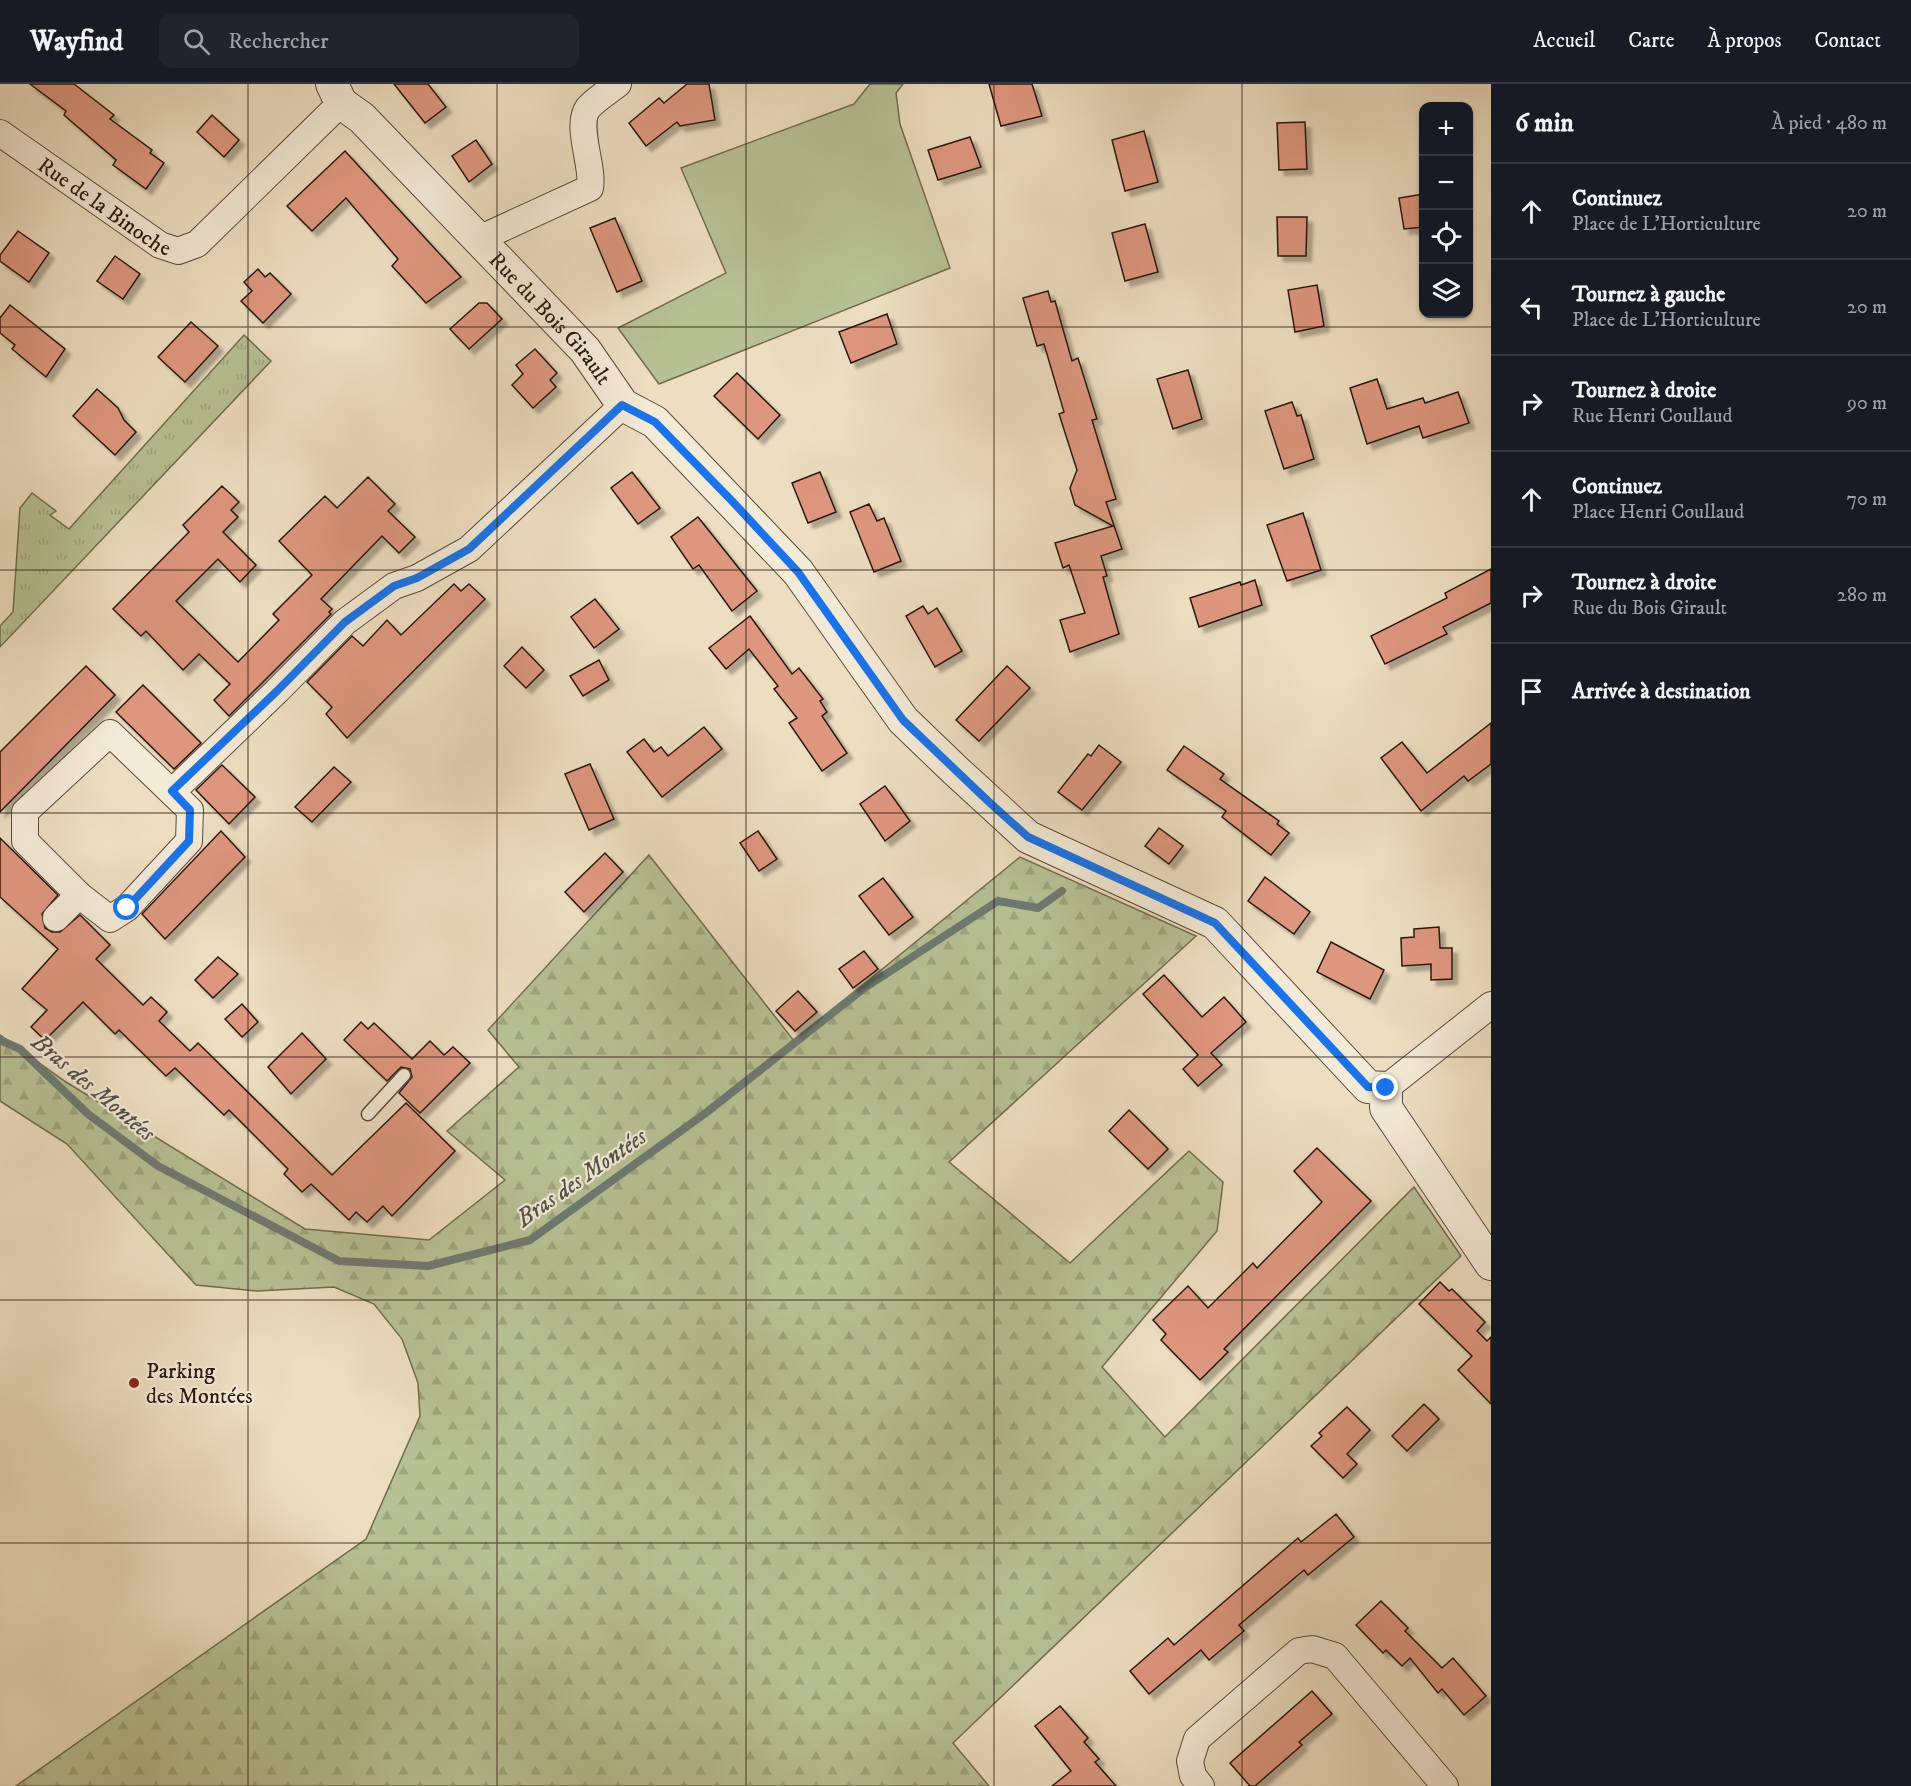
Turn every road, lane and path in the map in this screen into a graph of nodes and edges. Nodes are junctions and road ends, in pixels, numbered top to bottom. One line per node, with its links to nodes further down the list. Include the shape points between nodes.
1 (618, 84): 4 (street, via 587,109 583,128 592,176 590,188)
2 (336, 93): 3 (street, Rue de la Binoche, via 197,244 178,251 160,245); 4 (street, Rue du Bois Girault)
3 (0, 133)
4 (479, 239): 5 (street, Rue du Bois Girault, via 585,350)
5 (622, 405): 6 (street, via 469,549 417,578 394,586 345,622); 11 (street, Rue du Bois Girault, via 655,422 740,509 798,572 903,720 1028,837 1215,923 1368,1087)
6 (172, 791): 7 (street, via 190,810 189,841 127,908 110,919); 7 (street, via 110,734 25,812 25,842)
7 (79, 895): 8 (street)
8 (56, 918)
9 (1491, 1005): 11 (street)
10 (404, 1075): 12 (lane)
11 (1386, 1088): 13 (street, via 1386,1108)
12 (368, 1114)
13 (1491, 1264)
14 (1201, 1786): 15 (street, via 1192,1776 1190,1761 1197,1739 1299,1651 1312,1648 1335,1656)
15 (1445, 1786)

